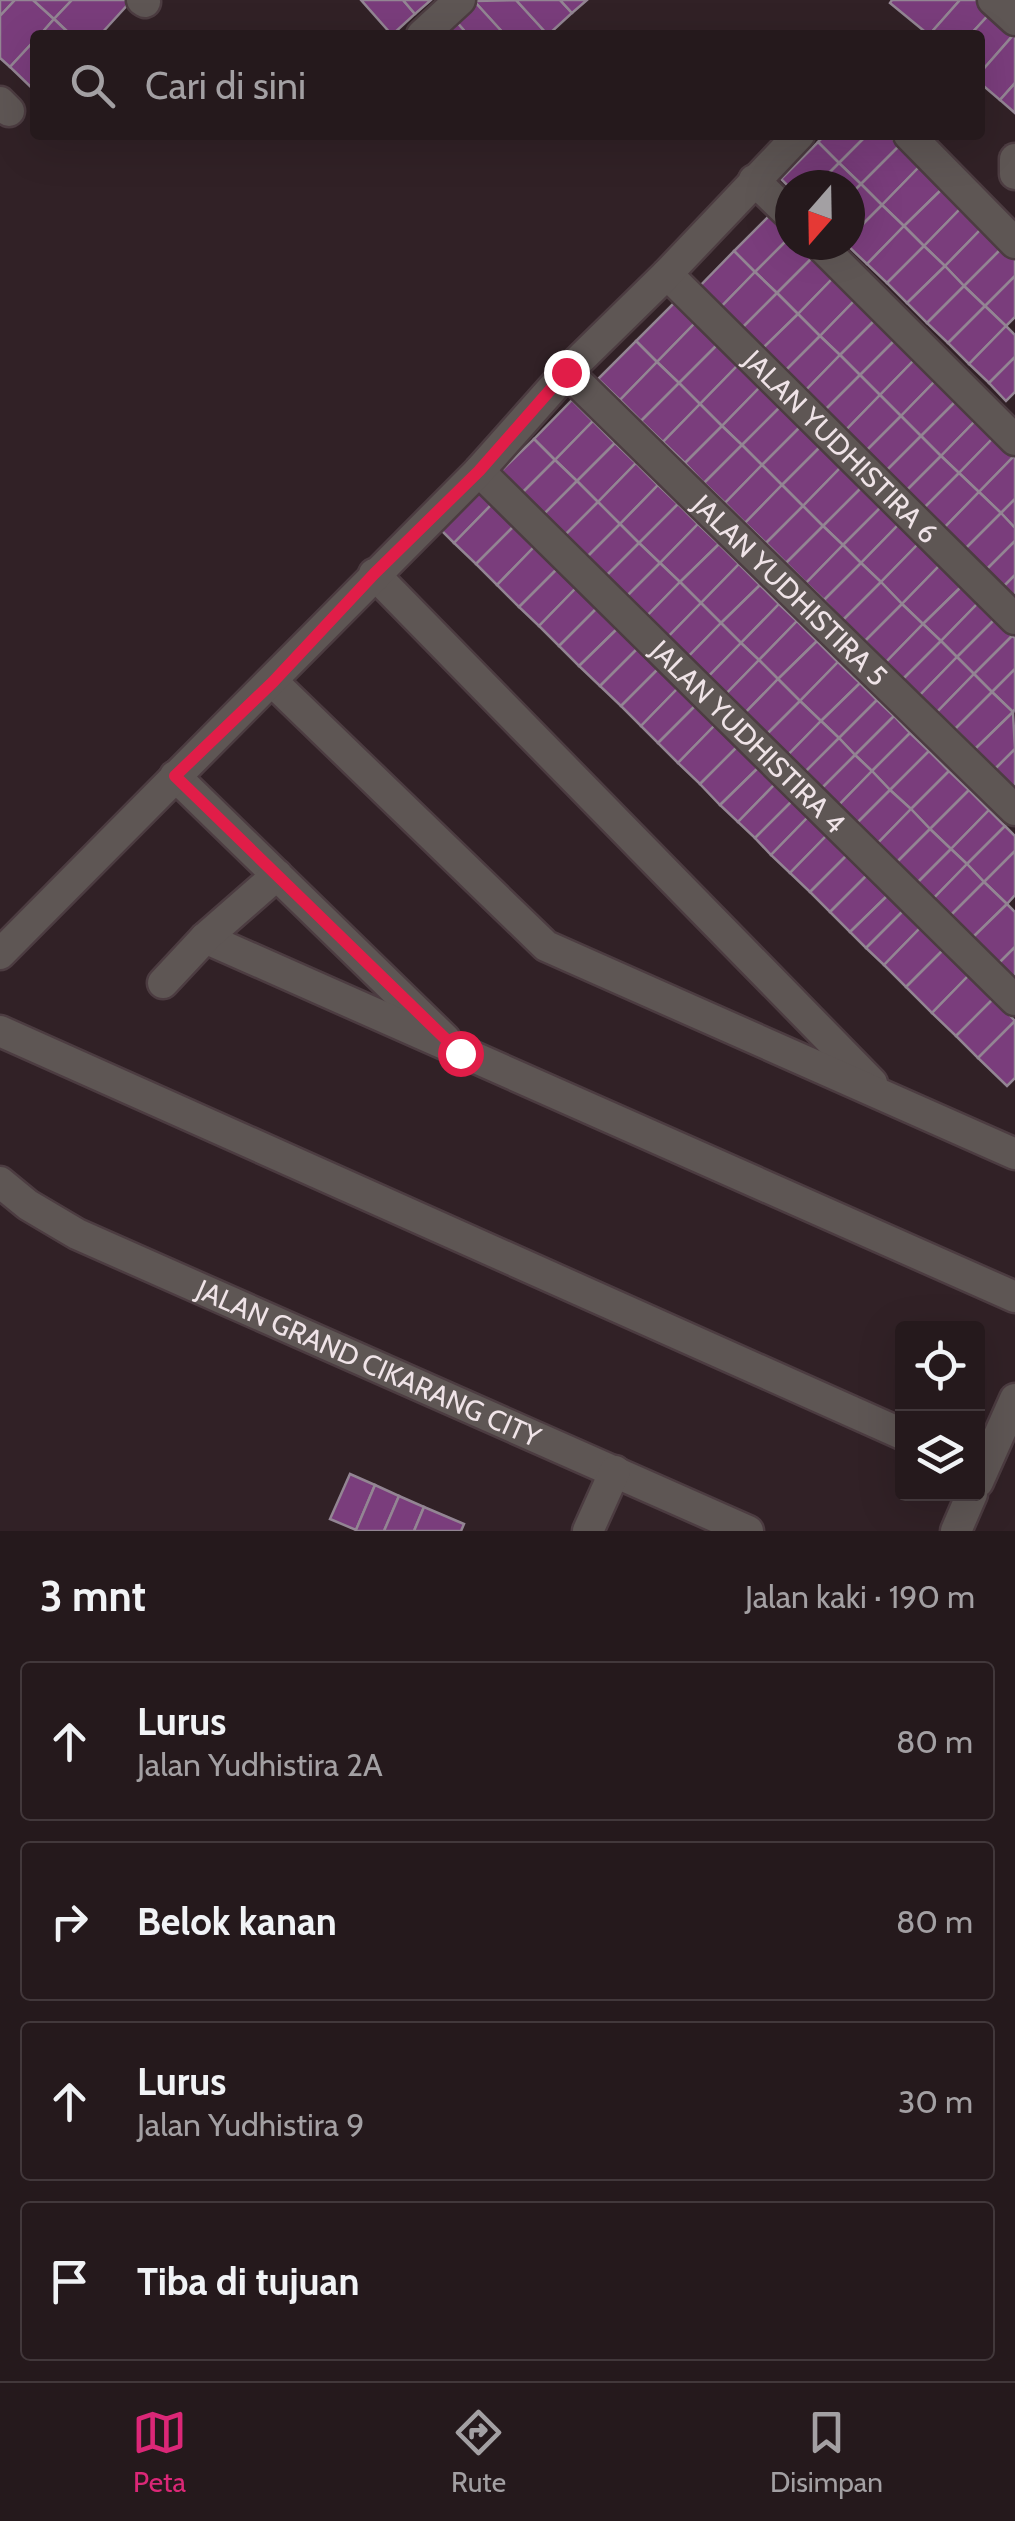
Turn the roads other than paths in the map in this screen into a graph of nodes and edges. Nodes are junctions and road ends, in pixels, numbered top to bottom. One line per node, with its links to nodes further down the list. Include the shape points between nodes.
1 (460, 0): 4 (street)
2 (993, 0): 3 (street)
3 (1015, 20)
4 (427, 30)
5 (794, 140): 9 (street)
6 (913, 140): 11 (street)
7 (1015, 160): 8 (street)
8 (1015, 174)
9 (754, 180): 10 (street); 13 (street)
10 (775, 200)
11 (1015, 243)
12 (835, 260): 15 (street)
13 (667, 274): 14 (street); 18 (street, JALAN YUDHISTIRA 6)
14 (566, 372): 16 (street); 21 (street, JALAN YUDHISTIRA 5)
15 (1015, 440)
16 (479, 471): 17 (street); 26 (street, JALAN YUDHISTIRA 4)
17 (374, 574): 19 (street); 29 (street)
18 (1015, 620)
19 (273, 682): 20 (street); 29 (street, via 546,946)
20 (175, 776): 22 (street); 24 (street)
21 (1015, 810)
22 (277, 875): 23 (street); 28 (street)
23 (206, 938): 25 (street); 28 (street)
24 (0, 954)
25 (163, 982)
26 (1015, 1000)
27 (0, 1031): 34 (street)
28 (460, 1053): 32 (street)
29 (884, 1096): 30 (street)
30 (1015, 1154)
31 (0, 1182): 36 (street, JALAN GRAND CIKARANG CITY, via 77,1234)
32 (1015, 1297)
33 (1015, 1400): 35 (street)
34 (895, 1431)
35 (987, 1469): 39 (street)
36 (615, 1471): 37 (street); 38 (street, JALAN GRAND CIKARANG CITY)
37 (588, 1531)
38 (748, 1531)
39 (956, 1531)

